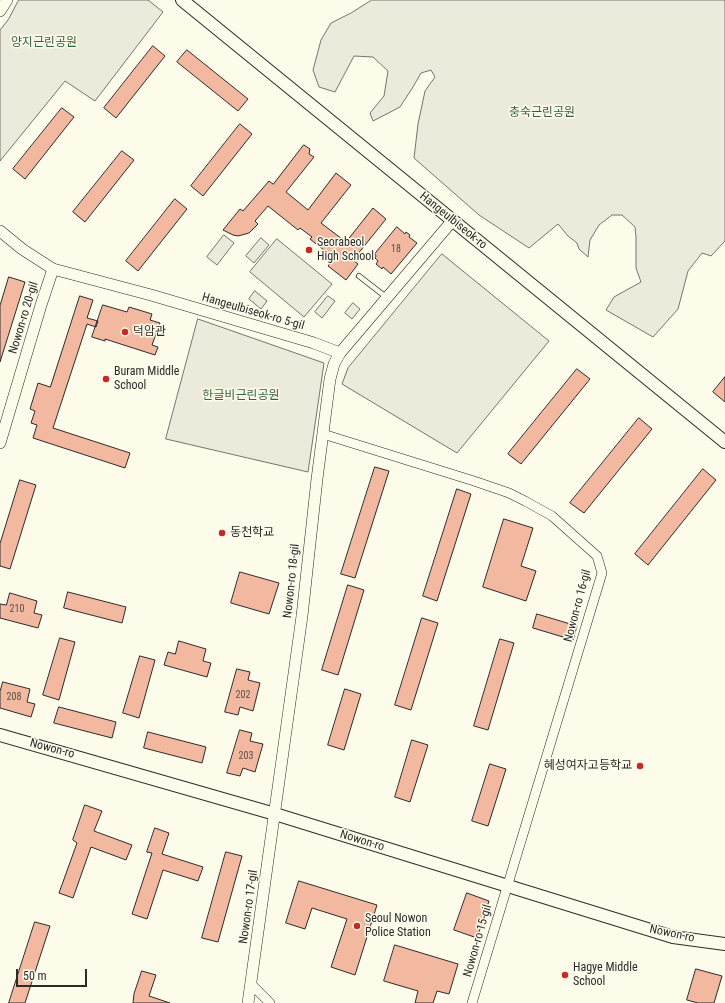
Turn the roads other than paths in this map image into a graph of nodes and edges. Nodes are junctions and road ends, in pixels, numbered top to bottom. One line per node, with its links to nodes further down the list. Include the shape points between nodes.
1 (7, 0): 3 (street)
2 (182, 0): 4 (main road, Hangeulbiseok-ro)
3 (0, 11)
4 (453, 220): 8 (street); 11 (main road, Hangeulbiseok-ro)
5 (0, 231): 6 (street, Hangeulbiseok-ro 5-gil)
6 (53, 269): 9 (street, Hangeulbiseok-ro 5-gil, via 314,343); 12 (street, Nowon-ro 20-gil)
7 (359, 276): 8 (lane)
8 (387, 297): 9 (street)
9 (340, 353): 10 (street, Nowon-ro 18-gil, via 330,379)
10 (323, 434): 14 (street, Nowon-ro 18-gil); 15 (street, Nowon-ro 16-gil, via 509,493 552,516 597,556 602,573)
11 (725, 442)
12 (0, 443)
13 (0, 735): 14 (main road, Nowon-ro)
14 (275, 814): 15 (main road, Nowon-ro); 17 (street, Nowon-ro 17-gil)
15 (507, 886): 16 (main road, Nowon-ro, via 673,937); 20 (street, Nowon-ro 15-gil)
16 (725, 944)
17 (251, 984): 18 (street, Nowon-ro 17-gil); 19 (street)
18 (248, 1003)
19 (270, 1003)
20 (472, 1003)

